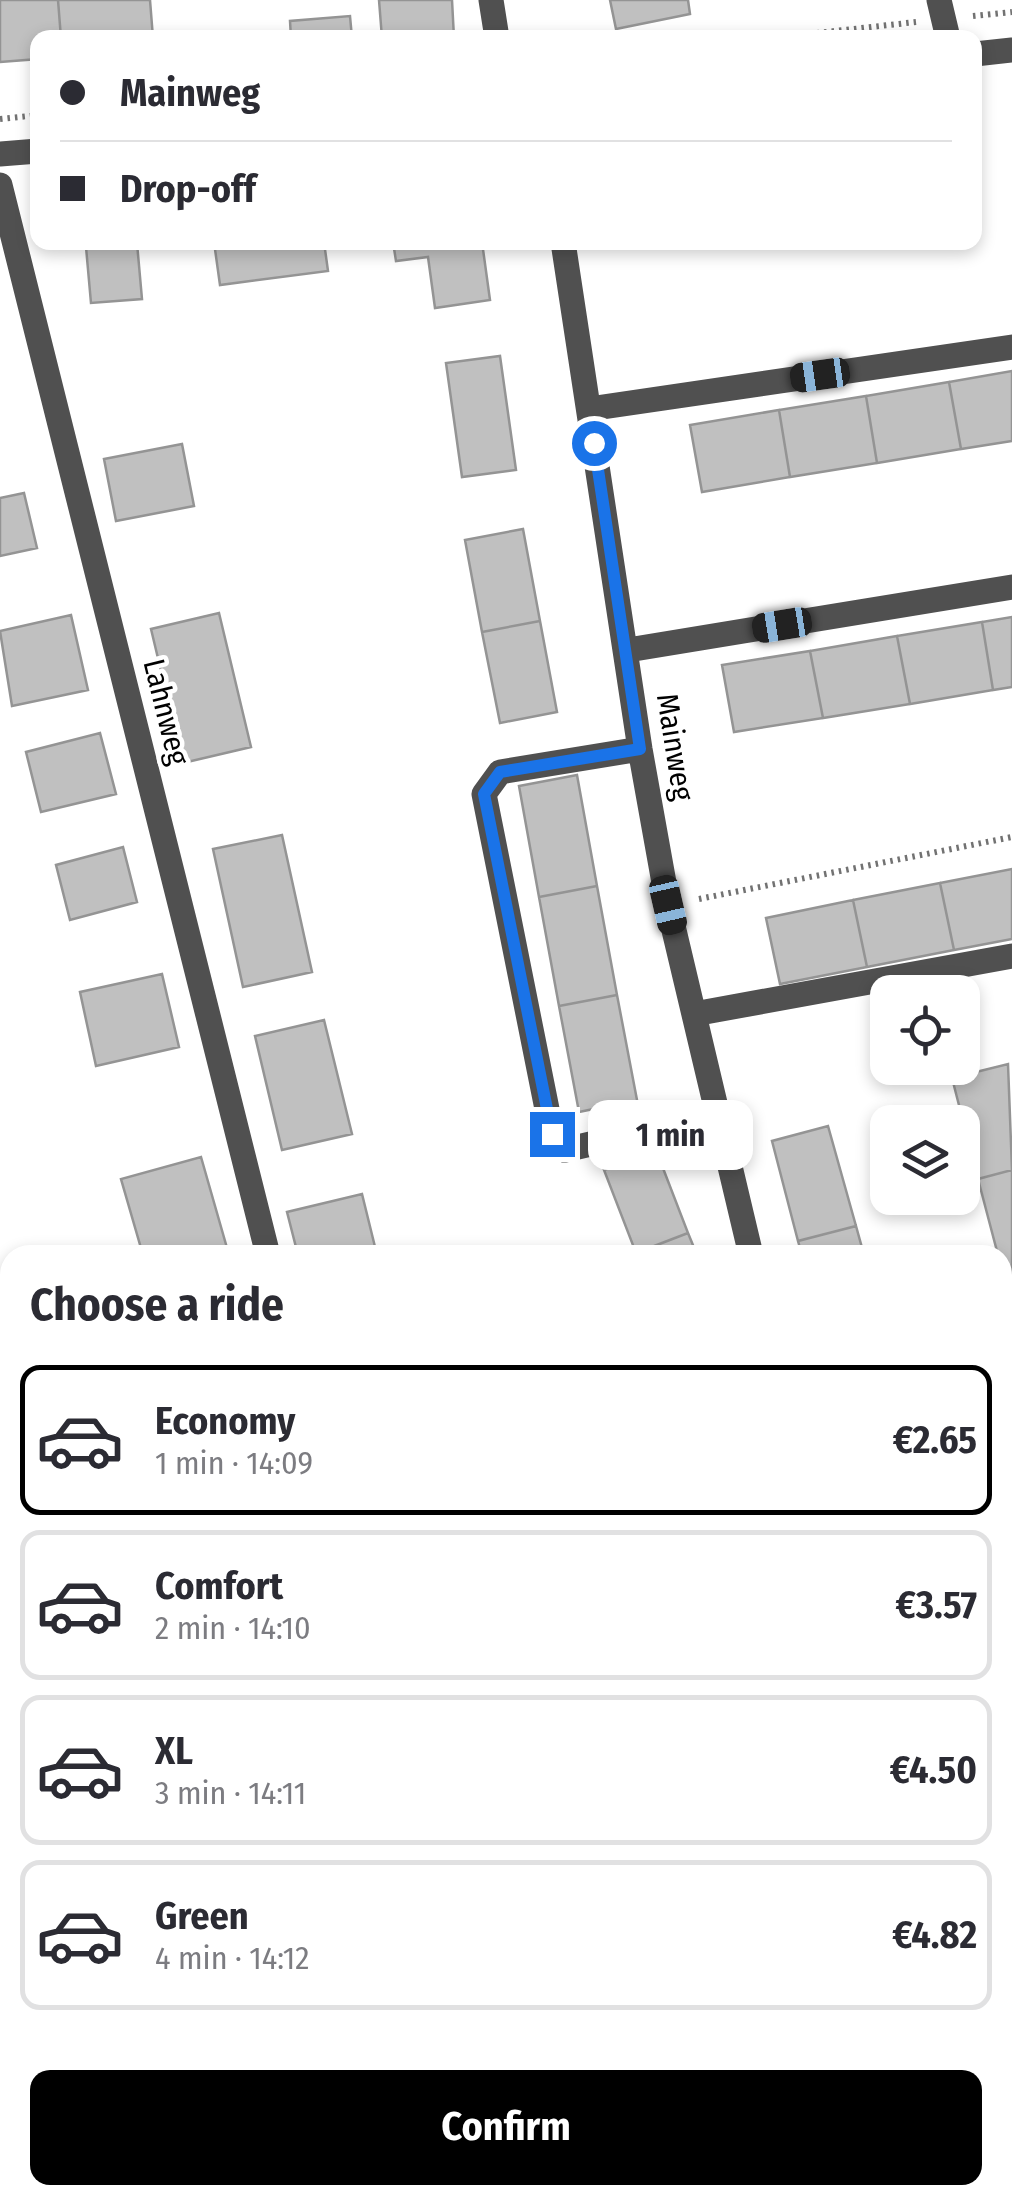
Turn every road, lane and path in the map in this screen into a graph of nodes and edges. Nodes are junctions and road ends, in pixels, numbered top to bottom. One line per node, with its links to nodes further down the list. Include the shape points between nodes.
1 (491, 0): 4 (street)
2 (1012, 12): 3 (path)
3 (944, 19): 5 (path)
4 (495, 30)
5 (844, 30)
6 (1012, 50): 7 (street)
7 (982, 53)
8 (30, 115): 9 (path)
9 (0, 118)
10 (30, 151): 11 (street)
11 (0, 154)
12 (0, 185): 24 (street, Lahnweg)
13 (565, 250): 15 (street, Mainweg)
14 (1012, 347): 15 (street)
15 (588, 408): 17 (street, Mainweg)
16 (1012, 588): 17 (street)
17 (628, 650): 18 (street, Mainweg)
18 (640, 749): 20 (street, Mainweg); 23 (street, via 500,772 484,794 552,1134 564,1150)
19 (1012, 837): 20 (path)
20 (668, 905): 22 (street, Mainweg)
21 (1012, 956): 22 (street)
22 (694, 1014): 23 (street, Mainweg)
23 (718, 1114): 25 (street, Mainweg)
24 (265, 1245)
25 (749, 1245)

